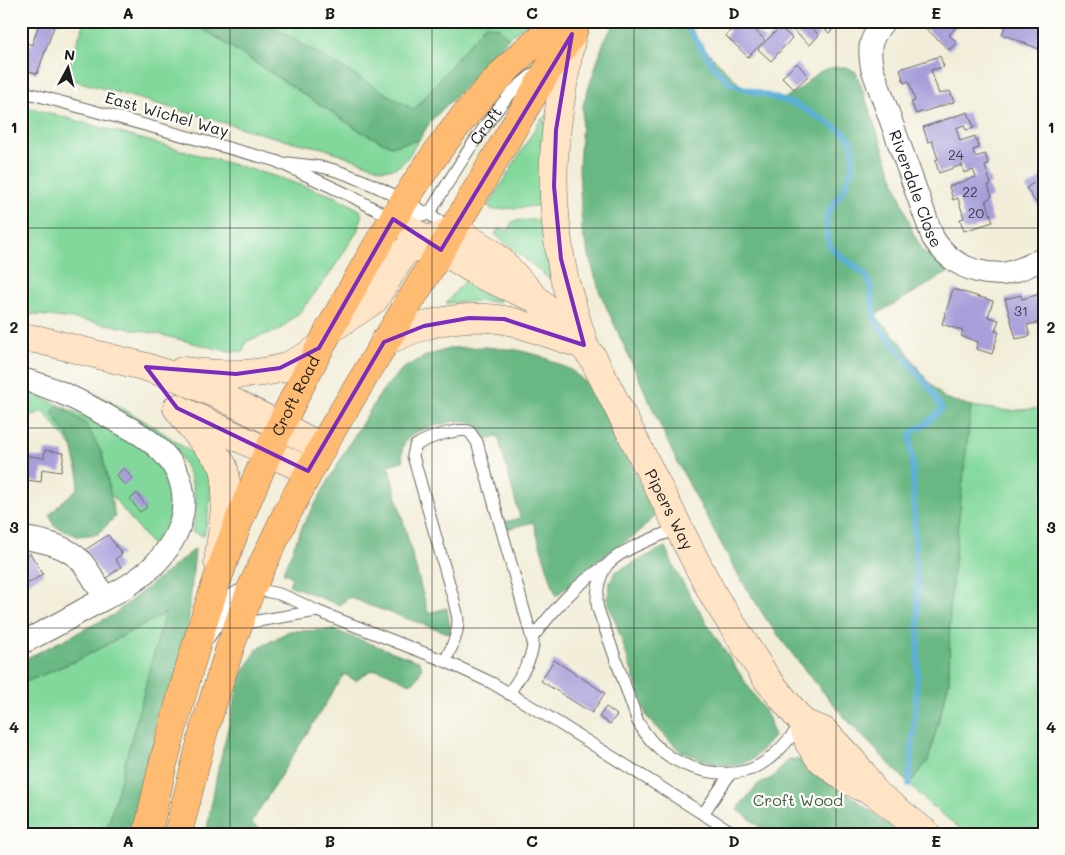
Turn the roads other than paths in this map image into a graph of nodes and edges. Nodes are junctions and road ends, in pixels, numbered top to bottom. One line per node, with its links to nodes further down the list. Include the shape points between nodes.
1 (884, 21): 8 (street, Riverdale Close, via 870,45 872,68 933,238 940,248 963,266 983,272 1001,274 1026,268)
2 (567, 32): 5 (main road, Croft Road, via 538,39 507,67 443,142); 6 (lane, Croft, via 490,119); 7 (main road, via 545,74); 12 (main road, via 555,137 554,186 562,267)
3 (21, 90): 4 (lane, East Wichel Way)
4 (276, 161): 5 (lane, East Wichel Way, via 351,196); 5 (lane, East Wichel Way, via 322,167 366,182)
5 (398, 210): 6 (lane); 6 (lane); 7 (main road); 10 (main road, Croft Road)
6 (429, 214): 7 (lane)
7 (440, 240): 10 (main road, via 403,254 374,300); 11 (main road); 12 (main road, Pipers Way, via 496,256)
8 (1044, 258)
9 (21, 337): 13 (main road)
10 (324, 339): 13 (main road, via 298,361 280,368 209,374); 16 (main road, Croft Road)
11 (384, 342): 12 (main road, via 439,322 487,318 504,319); 17 (main road)
12 (584, 345): 20 (main road, Pipers Way, via 598,366)
13 (146, 367): 15 (main road); 16 (main road, via 203,388)
14 (21, 379): 25 (street, via 52,389 135,431 165,455 180,481 184,504 177,533 156,563)
15 (177, 408): 18 (main road); 24 (main road, via 219,459 225,472 224,512)
16 (280, 426): 17 (main road); 18 (main road, Croft Road)
17 (322, 447): 19 (main road)
18 (268, 452): 19 (main road); 24 (main road, Croft Road, via 236,527)
19 (308, 471): 23 (main road)
20 (678, 528): 22 (lane, via 626,551); 33 (main road, Pipers Way, via 726,615 767,679)
21 (21, 538): 25 (street, via 62,548 79,559)
22 (607, 565): 28 (lane, via 568,594); 34 (lane, via 597,602 638,722 652,743 676,762 693,769)
23 (251, 589): 26 (lane, via 279,594); 27 (main road); 31 (lane, via 233,594 225,614)
24 (214, 591): 31 (main road, Croft Road)
25 (105, 598): 29 (street)
26 (317, 611): 27 (lane); 30 (lane)
27 (239, 624): 37 (main road, via 204,730)
28 (532, 638): 30 (lane, via 476,442 470,431 453,432 423,440 414,446 413,456 458,621); 32 (lane, via 530,658)
29 (21, 643)
30 (445, 661): 32 (lane)
31 (192, 662): 36 (main road, Croft Road, via 165,757)
32 (509, 694): 35 (lane)
33 (803, 723): 34 (lane, via 759,766); 39 (main road, Pipers Way, via 808,743 819,758 845,778 874,792)
34 (730, 774): 35 (lane)
35 (703, 814): 38 (lane)
36 (148, 834)
37 (178, 834)
38 (735, 834)
39 (927, 834)

